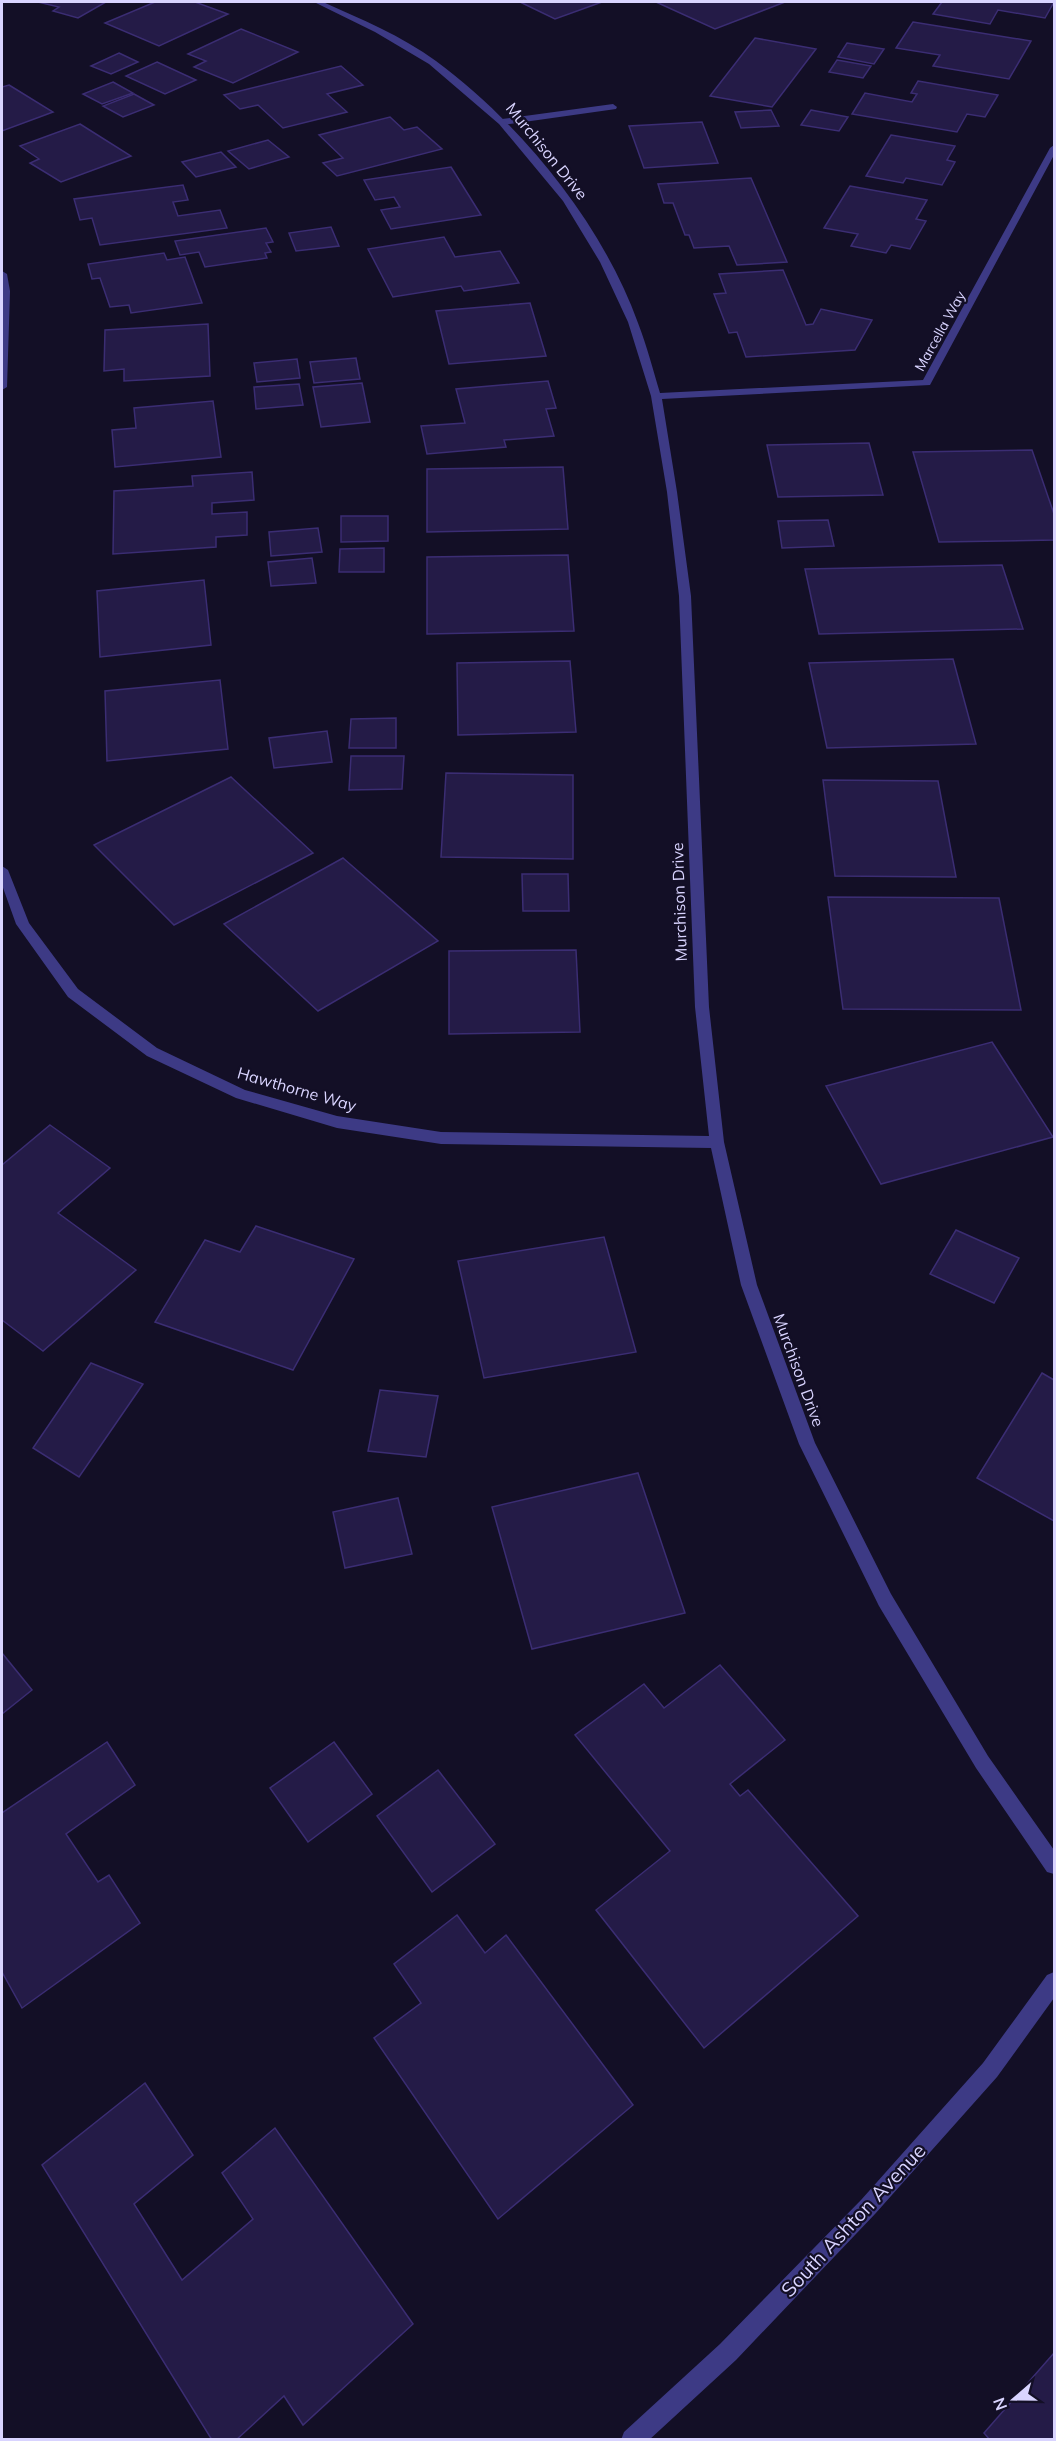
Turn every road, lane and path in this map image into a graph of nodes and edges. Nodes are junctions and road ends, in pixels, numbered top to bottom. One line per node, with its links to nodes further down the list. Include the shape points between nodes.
1 (318, 2): 3 (street, Murchison Drive, via 378,30 432,62)
2 (613, 107): 3 (street)
3 (502, 122): 7 (street, Murchison Drive, via 567,200 605,262 633,322)
4 (1054, 148): 7 (street, Marcella Way, via 926,383)
5 (2, 274): 6 (street)
6 (2, 387)
7 (656, 396): 9 (street, Murchison Drive, via 685,596 702,1007)
8 (2, 870): 9 (street, Hawthorne Way, via 23,924 73,993 152,1052 241,1094 337,1122 441,1138)
9 (717, 1142): 10 (street, Murchison Drive, via 749,1285 807,1444 885,1600 982,1762)
10 (1054, 1865)
11 (1054, 1982): 12 (street, South Ashton Avenue, via 990,2070 868,2207 728,2352)
12 (632, 2439)

